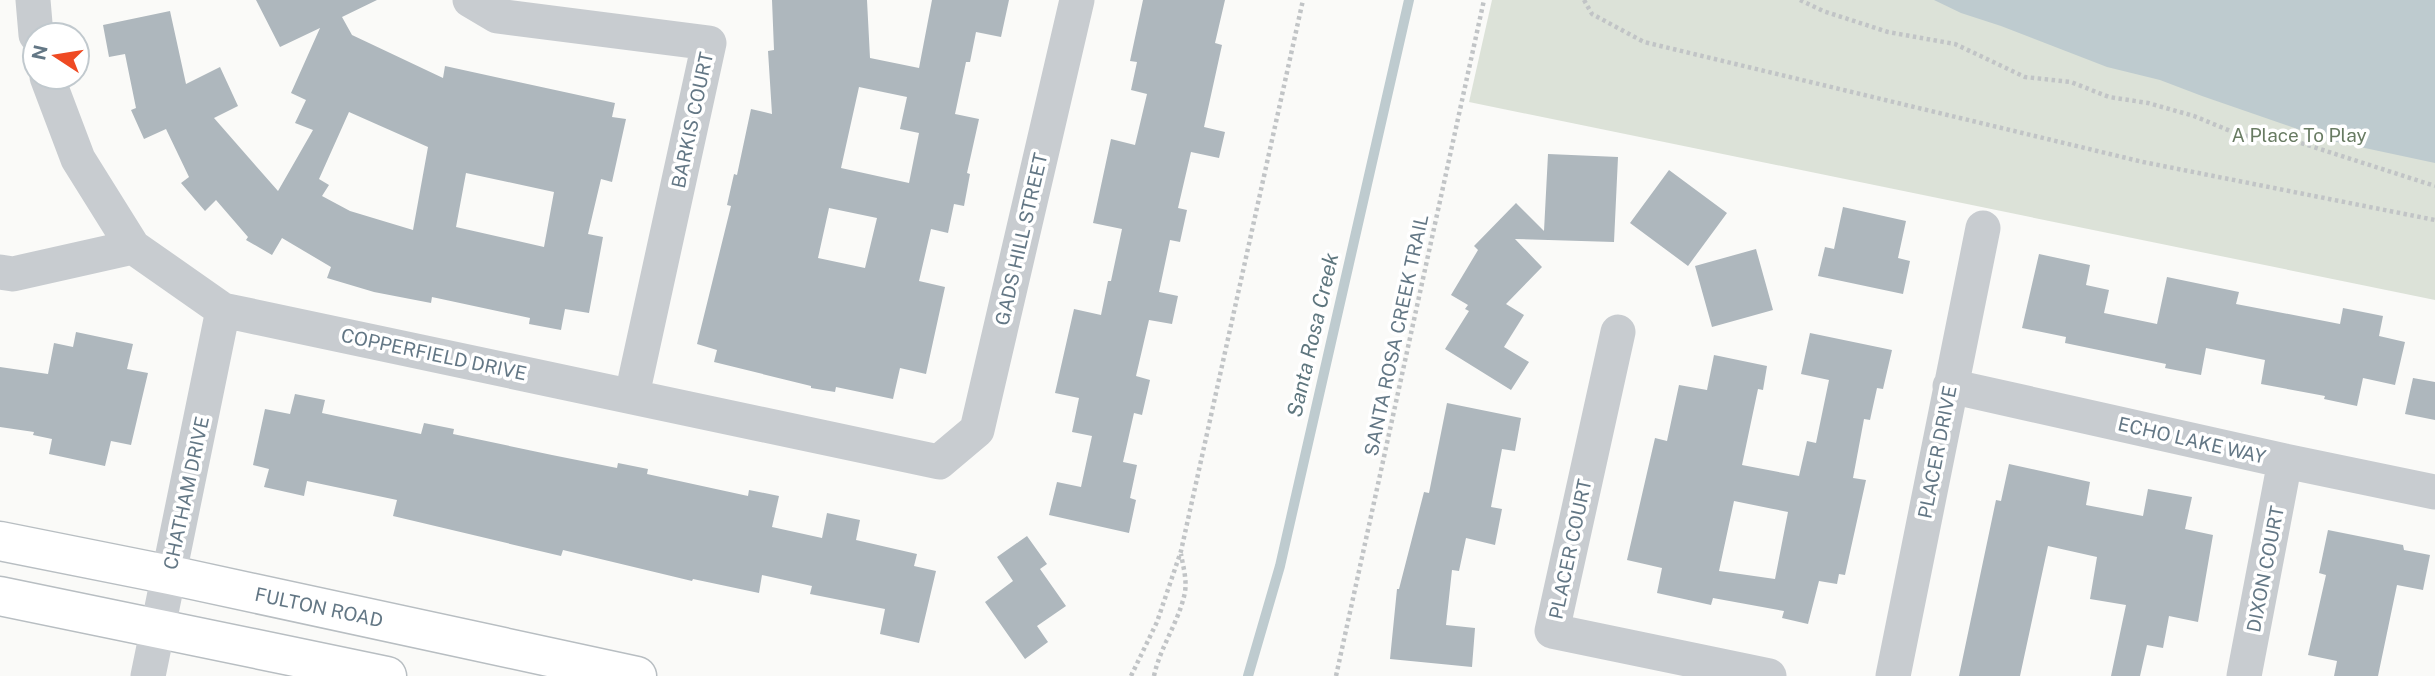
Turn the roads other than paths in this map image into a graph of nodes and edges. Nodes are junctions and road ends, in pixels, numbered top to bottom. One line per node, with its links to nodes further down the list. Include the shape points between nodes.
1 (33, 0): 4 (street)
2 (470, 0): 12 (street, BARKIS COURT, via 497,16 709,43)
3 (1077, 0): 14 (street, GADS HILL STREET, via 977,430)
4 (35, 21)
5 (52, 91): 7 (street, COPPERFIELD DRIVE, via 78,159)
6 (1983, 228): 11 (street, PLACER DRIVE)
7 (133, 247): 8 (street, via 13,274); 9 (street, COPPERFIELD DRIVE)
8 (0, 272)
9 (223, 310): 12 (street, COPPERFIELD DRIVE); 17 (street, CHATHAM DRIVE)
10 (1618, 332): 23 (street, PLACER COURT, via 1552,631)
11 (1950, 386): 13 (street, ECHO LAKE WAY); 24 (street, PLACER DRIVE)
12 (632, 396): 14 (street, COPPERFIELD DRIVE)
13 (2285, 461): 15 (street, ECHO LAKE WAY); 25 (street, DIXON COURT)
14 (939, 462)
15 (2435, 492)
16 (0, 541): 17 (main road, FULTON ROAD)
17 (170, 575): 19 (street, CHATHAM DRIVE); 22 (main road, FULTON ROAD)
18 (0, 596): 19 (main road)
19 (158, 628): 20 (street, CHATHAM DRIVE); 21 (main road)
20 (148, 676)
21 (387, 676)
22 (637, 676)
23 (1769, 676)
24 (1893, 676)
25 (2244, 676)

